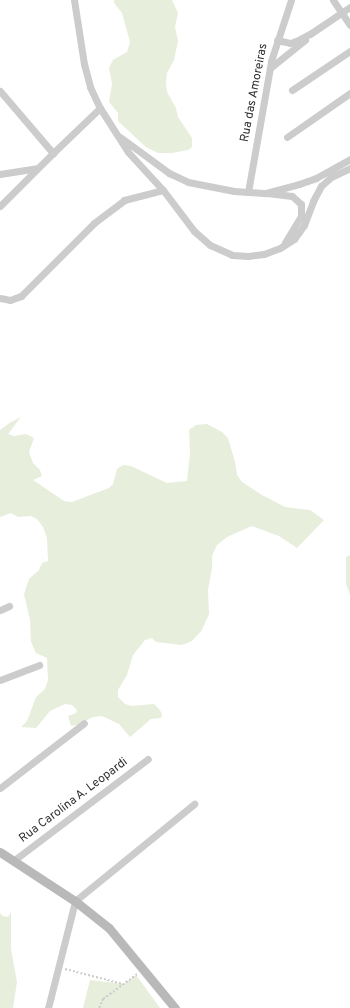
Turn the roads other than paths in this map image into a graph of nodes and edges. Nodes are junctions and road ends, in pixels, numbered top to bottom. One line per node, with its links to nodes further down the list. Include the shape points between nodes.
1 (74, 0): 14 (street, via 84,64 90,87)
2 (291, 0): 8 (street, Rua das Amoreiras)
3 (333, 0): 5 (street)
4 (350, 7): 5 (street)
5 (342, 13): 6 (street); 7 (street)
6 (350, 25)
7 (310, 34): 8 (street, via 290,43); 10 (street)
8 (277, 40): 10 (street, Rua das Amoreiras)
9 (350, 51): 11 (street)
10 (270, 68): 23 (street, Rua das Amoreiras)
11 (292, 90)
12 (0, 91): 17 (street)
13 (350, 93): 16 (street)
14 (100, 108): 15 (street); 17 (street)
15 (116, 135): 22 (street); 23 (street, via 169,173 188,182)
16 (287, 137)
17 (53, 153): 19 (street)
18 (350, 159): 24 (street, via 316,178)
19 (38, 168): 21 (street); 25 (street)
20 (350, 168): 26 (street, via 331,177 321,186 304,225 294,239)
21 (0, 174)
22 (163, 190): 26 (street, via 204,241 217,249 232,255 248,256 264,254); 27 (street, via 124,200 94,223 21,296 10,300)
23 (248, 192): 24 (street)
24 (266, 193): 26 (street, via 292,196 301,204 301,216)
25 (0, 206)
26 (284, 245)
27 (0, 298)
28 (9, 606): 29 (street)
29 (0, 610)
30 (39, 664): 31 (street)
31 (0, 680)
32 (84, 722): 34 (street)
33 (148, 759): 37 (street, Rua Carolina A. Leopardi)
34 (0, 788)
35 (194, 804): 38 (street)
36 (0, 852): 37 (street)
37 (13, 861): 38 (street)
38 (75, 900): 39 (street); 40 (street, via 113,932)
39 (48, 1008)
40 (175, 1008)

